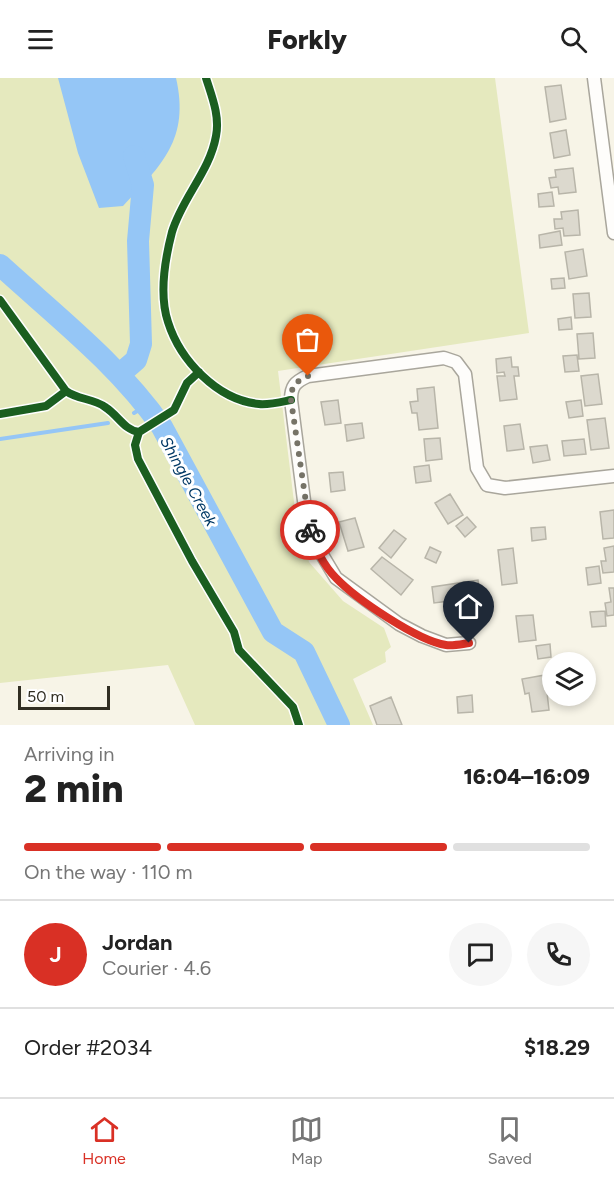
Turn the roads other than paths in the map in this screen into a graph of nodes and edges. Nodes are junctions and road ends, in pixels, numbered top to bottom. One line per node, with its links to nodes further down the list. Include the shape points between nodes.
1 (594, 78): 2 (street)
2 (608, 136): 3 (street)
3 (614, 233)
4 (614, 476): 5 (street, via 505,488 487,485 477,468 465,374 456,362 444,358 308,376 297,381 291,390 306,516 322,559 336,578 399,624 446,645)
5 (469, 643)

